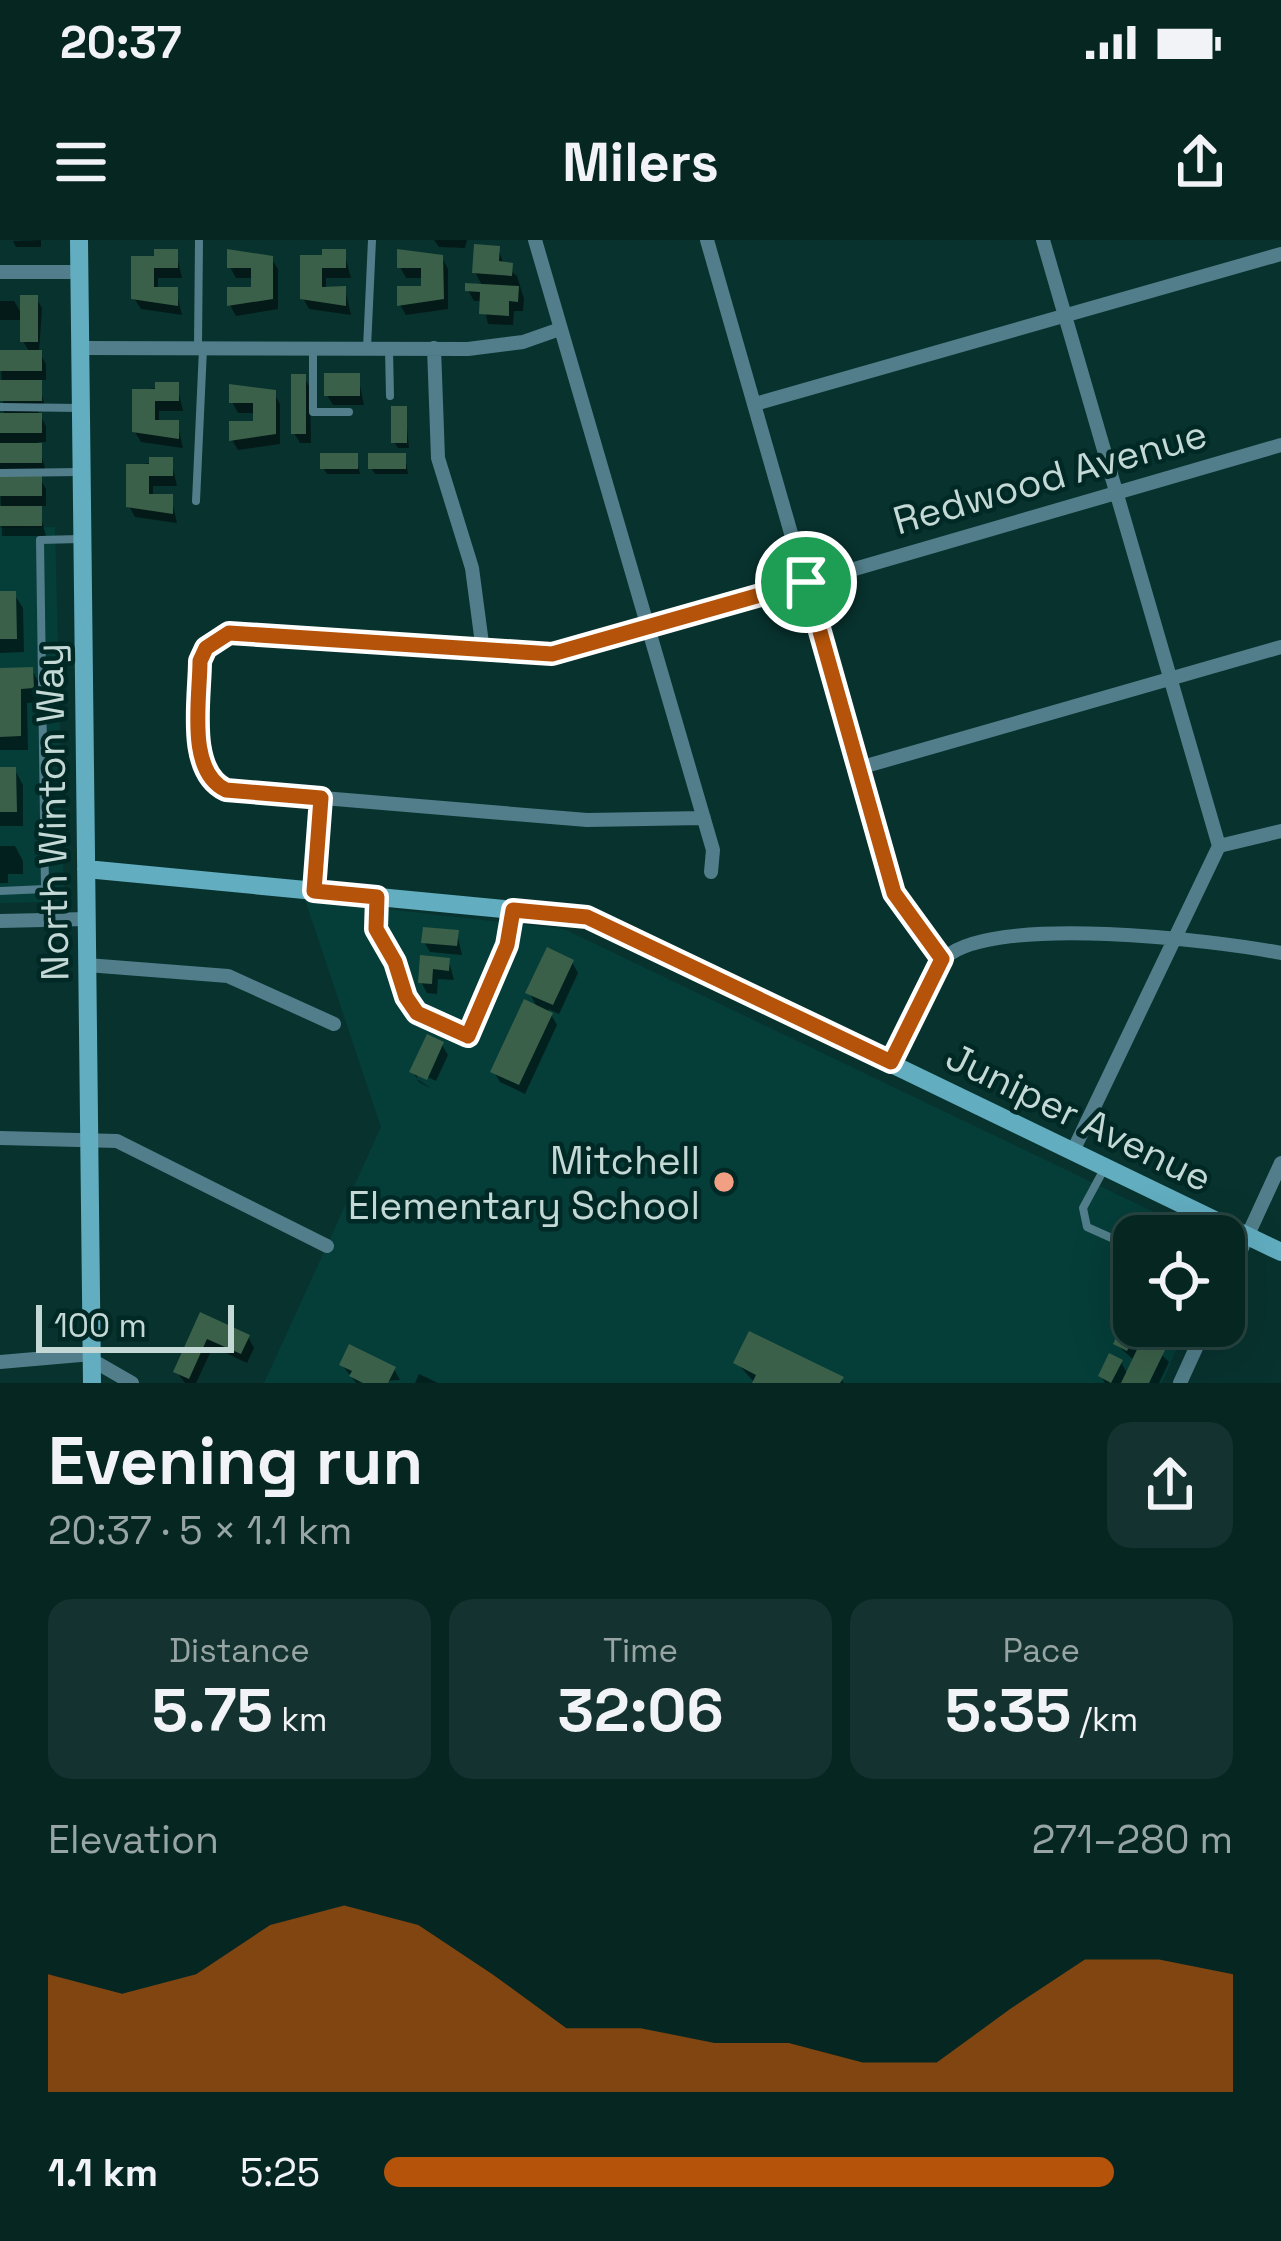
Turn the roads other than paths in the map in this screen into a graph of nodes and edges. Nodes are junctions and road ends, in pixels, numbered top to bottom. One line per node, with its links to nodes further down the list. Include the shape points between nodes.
1 (80, 240): 9 (street, North Winton Way)
2 (199, 240): 13 (lane)
3 (372, 240): 15 (lane)
4 (536, 240): 11 (street)
5 (707, 240): 19 (street)
6 (1043, 240): 10 (street)
7 (1281, 254): 10 (street)
8 (0, 272): 9 (street)
9 (80, 272): 12 (street, North Winton Way)
10 (1065, 314): 19 (street); 26 (street)
11 (560, 328): 17 (street, via 523,342); 30 (street)
12 (81, 347): 13 (street); 21 (street, North Winton Way)
13 (201, 348): 14 (street); 27 (lane)
14 (313, 348): 15 (street); 22 (lane, via 313,412)
15 (367, 348): 16 (street)
16 (389, 348): 17 (street); 18 (lane)
17 (434, 348): 32 (street, via 438,458 472,568)
18 (390, 396)
19 (755, 404): 29 (street)
20 (0, 407): 21 (lane)
21 (81, 408): 24 (street, North Winton Way)
22 (349, 412)
23 (1281, 445): 26 (street, Redwood Avenue)
24 (81, 472): 25 (lane); 28 (street, North Winton Way)
25 (0, 473)
26 (1116, 491): 29 (street, Redwood Avenue); 33 (street)
27 (196, 501)
28 (82, 539): 39 (street, North Winton Way); 41 (lane, via 40,540 45,889)
29 (806, 582): 30 (street, Redwood Avenue); 34 (street)
30 (652, 628): 32 (street, Redwood Avenue, via 552,654); 36 (street)
31 (1281, 646): 33 (street)
32 (483, 651): 35 (street, Redwood Avenue, via 229,633 206,648 206,774 226,790)
33 (1168, 679): 34 (street); 38 (street)
34 (859, 768): 49 (street, via 894,893)
35 (321, 798): 36 (street, via 586,820); 42 (street)
36 (704, 818): 40 (street)
37 (1281, 831): 38 (street)
38 (1219, 846): 47 (street)
39 (86, 869): 42 (street, Juniper Avenue); 45 (street, North Winton Way)
40 (711, 872)
41 (0, 891)
42 (314, 891): 43 (street, Juniper Avenue)
43 (377, 897): 44 (street, Juniper Avenue); 44 (lane, via 376,929 406,997 417,1013 468,1036 507,945)
44 (513, 910): 52 (street, Juniper Avenue, via 587,917)
45 (87, 919): 46 (street); 50 (street, North Winton Way)
46 (0, 921)
47 (1173, 942): 48 (street); 49 (street, via 1047,931 958,948); 55 (street)
48 (1281, 952)
49 (942, 959): 52 (street)
50 (87, 965): 51 (street, via 228,976); 53 (street, North Winton Way)
51 (334, 1024)
52 (891, 1062): 55 (street, Juniper Avenue)
53 (89, 1137): 54 (street); 61 (street, via 117,1141); 64 (street, North Winton Way)
54 (0, 1138)
55 (1073, 1151): 57 (street, Juniper Avenue)
56 (1281, 1163): 58 (street)
57 (1105, 1167): 58 (street, Juniper Avenue); 59 (lane, via 1083,1208 1087,1226)
58 (1248, 1235): 60 (street); 62 (street, Juniper Avenue)
59 (1113, 1238)
60 (1245, 1242)
61 (327, 1246)
62 (1281, 1252)
63 (1196, 1347): 68 (street)
64 (92, 1357): 65 (street); 66 (street, North Winton Way); 67 (street)
65 (0, 1362)
66 (92, 1383)
67 (132, 1383)
68 (1180, 1383)

